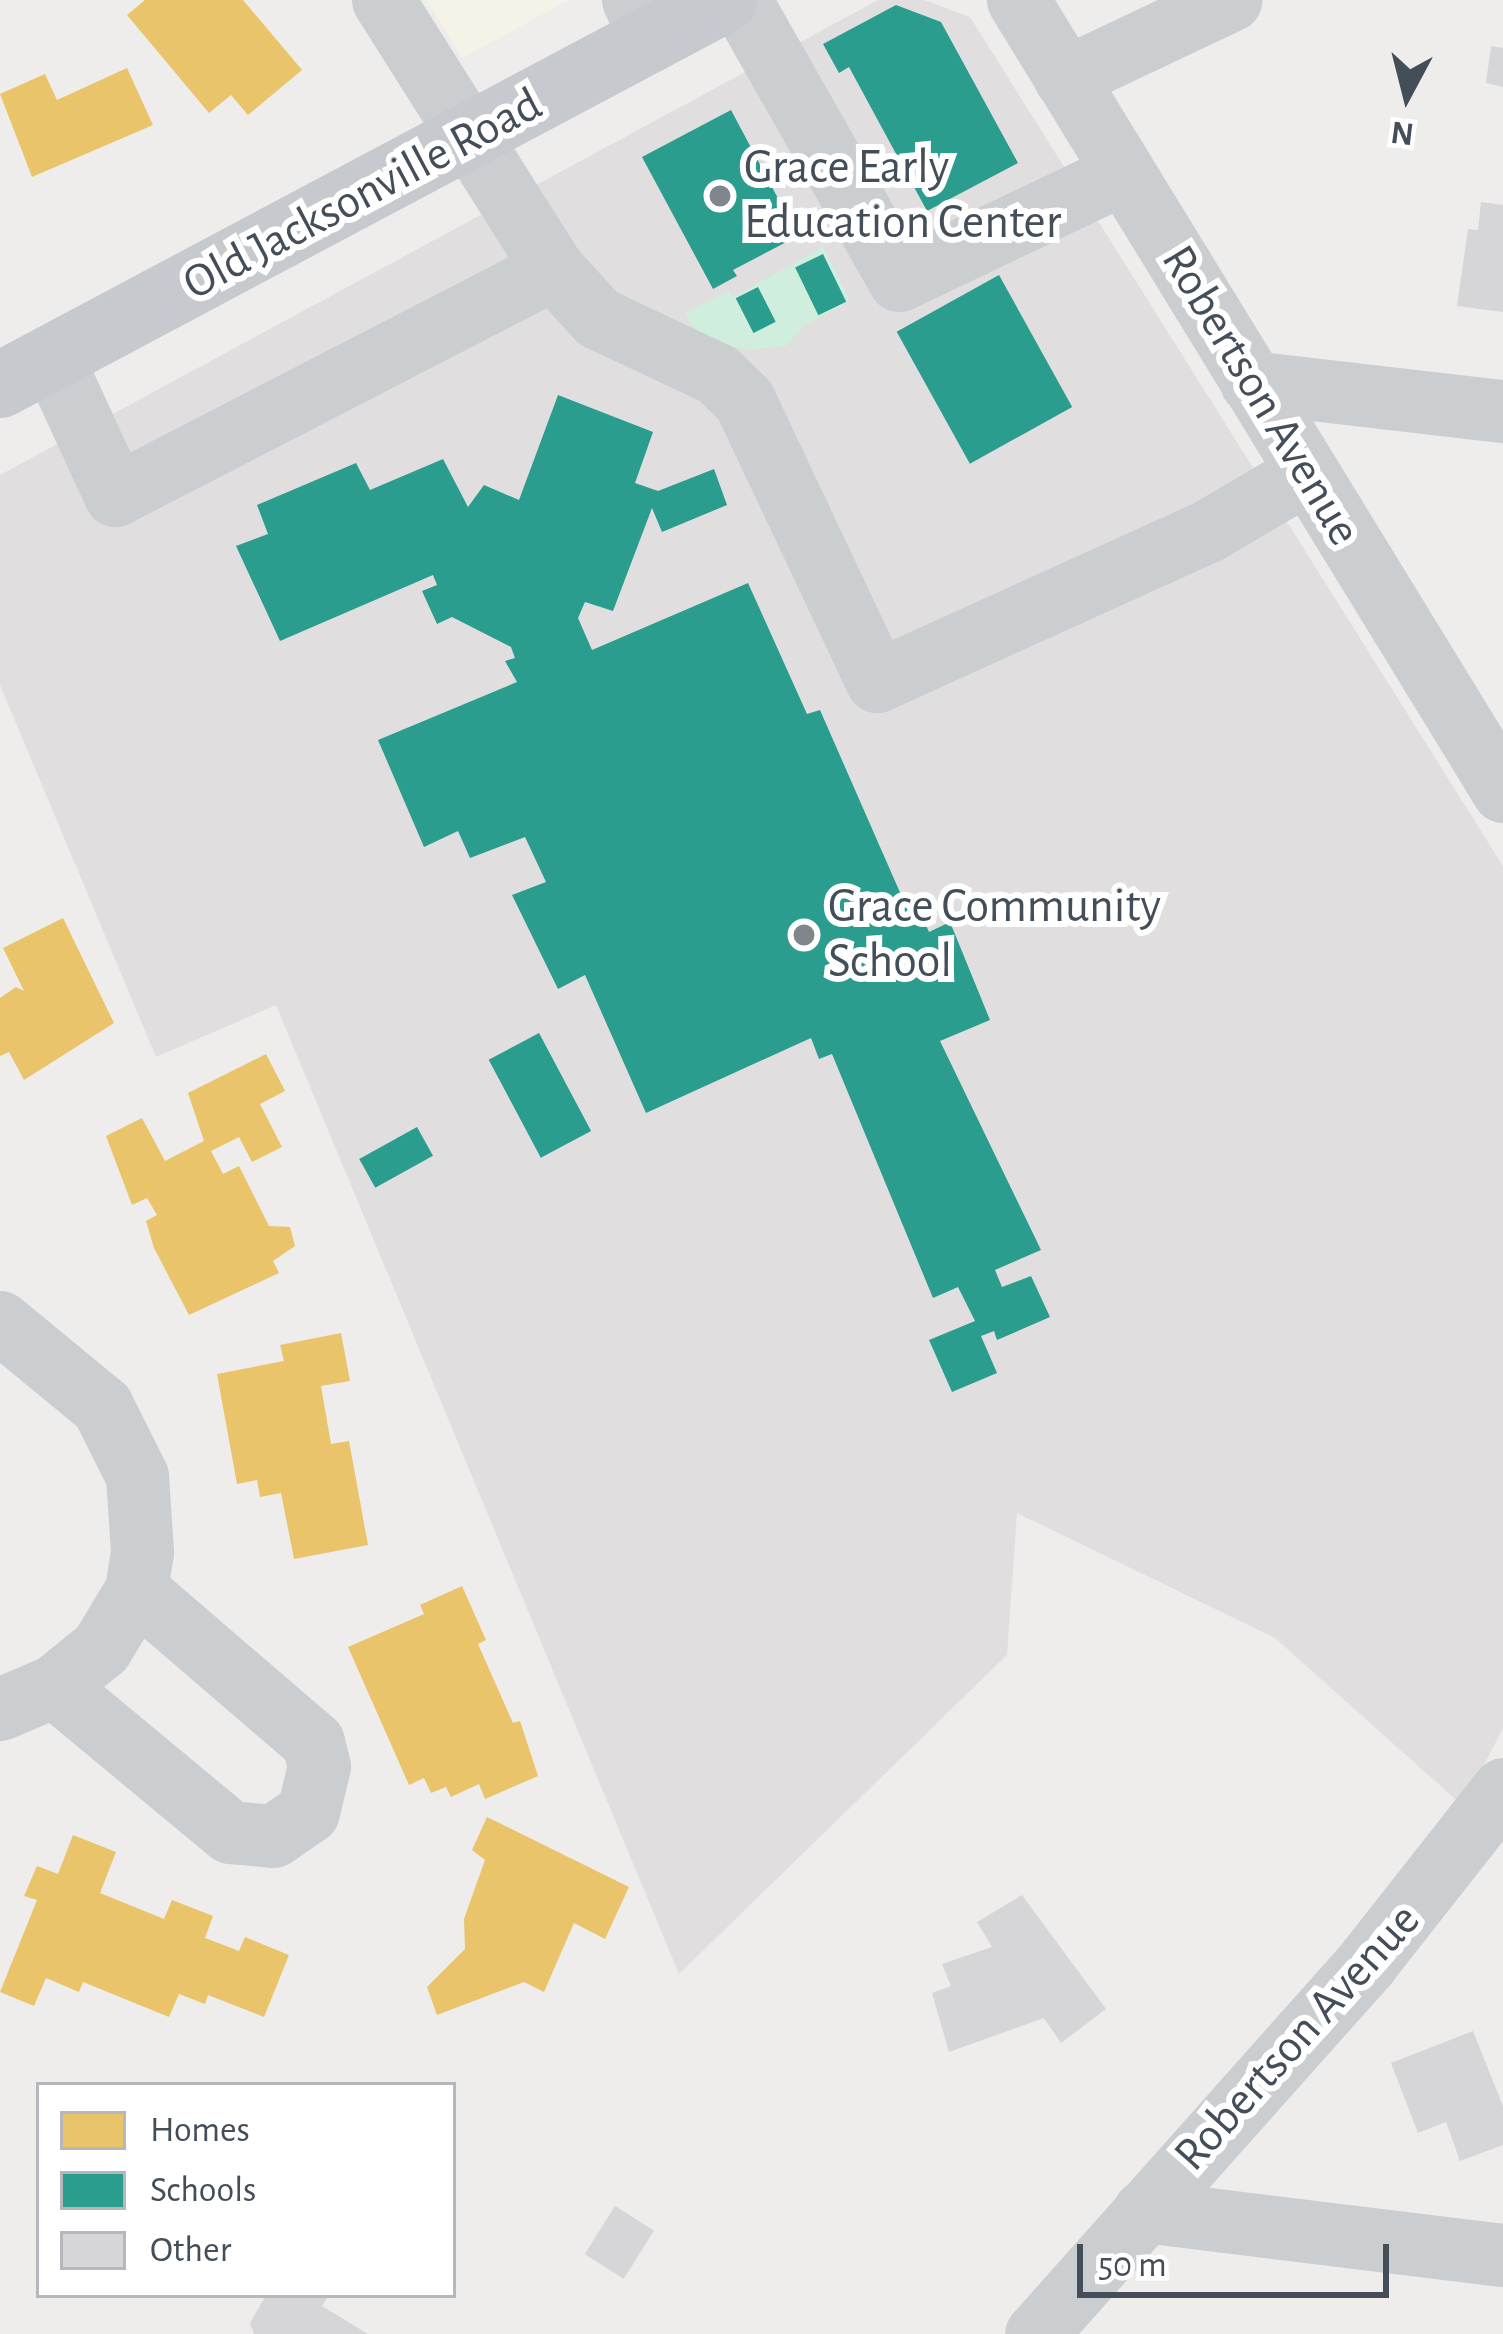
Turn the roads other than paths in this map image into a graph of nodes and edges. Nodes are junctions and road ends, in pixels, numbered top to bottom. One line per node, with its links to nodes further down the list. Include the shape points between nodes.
1 (383, 0): 8 (street)
2 (724, 0): 6 (main road, Old Jacksonville Road)
3 (740, 0): 9 (street, via 899,280)
4 (1018, 0): 7 (street, Robertson Avenue)
5 (1215, 3): 7 (street)
6 (643, 20): 8 (main road, Old Jacksonville Road)
7 (1065, 78): 9 (street, Robertson Avenue)
8 (472, 140): 10 (street); 11 (main road, Old Jacksonville Road)
9 (1123, 173): 12 (street, Robertson Avenue)
10 (553, 269): 11 (street, via 116,495); 14 (street, via 598,318 718,374 744,400 877,681 1205,532)
11 (26, 372)
12 (1251, 382): 13 (street); 14 (street, Robertson Avenue)
13 (1503, 411)
14 (1306, 473): 15 (street, Robertson Avenue)
15 (1503, 791)
16 (0, 1322): 17 (street, via 102,1406 137,1476)
17 (136, 1590): 18 (street, via 101,1648); 18 (street, via 313,1742 320,1766 308,1812 273,1836 230,1832)
18 (27, 1697)
19 (1503, 1789): 20 (street, Robertson Avenue, via 1382,1946)
20 (1144, 2211): 21 (street); 22 (street, Robertson Avenue)
21 (1503, 2254)
22 (1036, 2334)

